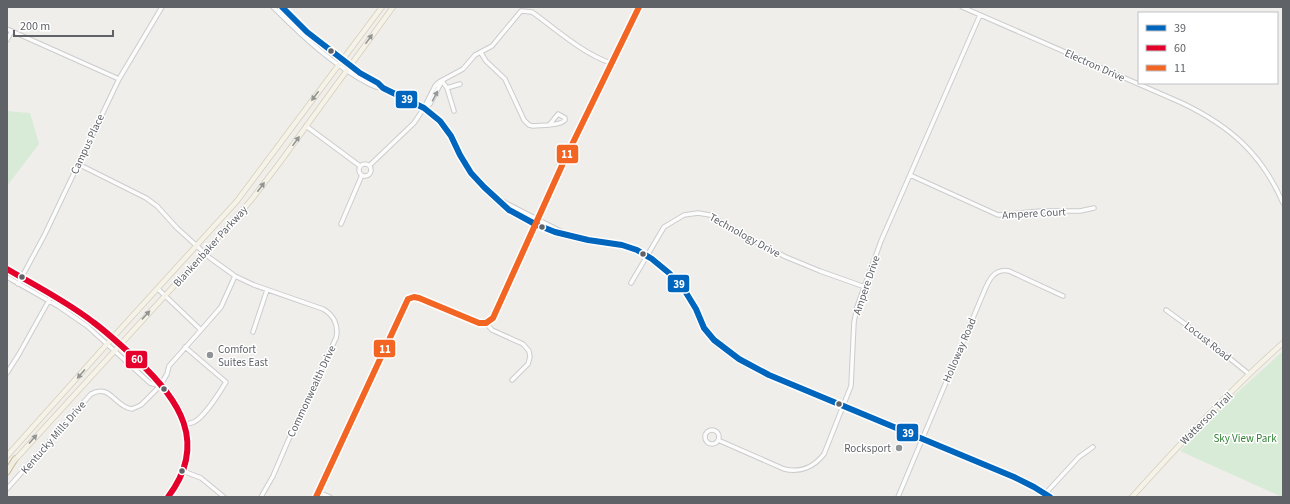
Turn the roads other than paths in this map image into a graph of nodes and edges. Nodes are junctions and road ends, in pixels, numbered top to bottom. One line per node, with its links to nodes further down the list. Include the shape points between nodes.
1 (162, 7): 19 (street, Campus Place)
2 (273, 7): 8 (street)
3 (281, 7): 8 (street); 14 (street)
4 (382, 7): 14 (main road, Blankenbaker Parkway)
5 (393, 7): 17 (main road, Blankenbaker Parkway, one-way to 5)
6 (639, 7): 15 (street)
7 (962, 7): 9 (street, Electron Drive)
8 (277, 11): 16 (street)
9 (980, 15): 22 (street, Electron Drive); 34 (street, Ampere Drive)
10 (7, 29): 11 (street)
11 (12, 31): 12 (street); 19 (street)
12 (7, 40)
13 (481, 53): 15 (street, via 497,41 521,11 527,10 586,51); 20 (street, via 475,55 463,69); 28 (street, via 505,79 524,120 529,125)
14 (342, 60): 16 (main road, Blankenbaker Parkway); 17 (street)
15 (612, 63): 38 (street)
16 (338, 65): 18 (street); 42 (main road, Blankenbaker Parkway, one-way to 42, via 238,201)
17 (350, 66): 18 (main road, Blankenbaker Parkway); 24 (street)
18 (346, 71): 24 (street, via 372,86); 29 (main road, Blankenbaker Parkway)
19 (119, 79): 30 (street, Campus Place)
20 (442, 81): 25 (street); 26 (street, via 435,86)
21 (460, 84): 25 (street)
22 (1138, 84)
23 (1138, 84): 36 (street, Electron Drive, via 1212,119 1240,140 1259,161)
24 (384, 88): 26 (street)
25 (447, 88): 27 (street)
26 (424, 108): 31 (street, via 414,122); 35 (street, via 443,125 471,172 484,188)
27 (454, 111)
28 (550, 124)
29 (306, 126): 32 (street); 43 (main road, Blankenbaker Parkway, one-way to 29, via 252,199)
30 (78, 164): 42 (street, Commonwealth Drive, via 146,198); 48 (street, Campus Place)
31 (370, 165): 32 (street, via 365,163); 33 (street, via 370,174)
32 (360, 166): 33 (street)
33 (362, 175): 39 (street)
34 (910, 175): 37 (street, Ampere Court, via 998,215); 51 (street, Ampere Drive, via 881,241)
35 (498, 199): 38 (street); 40 (street, via 509,210)
36 (1283, 204)
37 (1094, 208)
38 (537, 219): 40 (street); 41 (street)
39 (341, 224)
40 (535, 224): 41 (street); 59 (street, via 494,315)
41 (570, 236): 44 (street, via 622,245)
42 (196, 246): 43 (street, Commonwealth Drive); 52 (main road, Blankenbaker Parkway)
43 (204, 253): 46 (street, Commonwealth Drive); 55 (main road, Blankenbaker Parkway)
44 (647, 256): 49 (street, Technology Drive); 51 (street, Technology Drive, via 669,223 684,215 705,213 786,257); 72 (street, via 678,282 694,304 704,328 724,348 759,371)
45 (7, 269): 48 (street)
46 (235, 276): 53 (street, Commonwealth Drive); 60 (street, via 221,307)
47 (7, 277): 50 (street)
48 (22, 278): 50 (street, Campus Place); 54 (street)
49 (631, 283)
50 (18, 284): 57 (street)
51 (865, 287): 72 (street, Ampere Drive, via 855,313 853,378)
52 (158, 289): 55 (street); 62 (main road, Blankenbaker Parkway)
53 (267, 290): 61 (street); 87 (street, Commonwealth Drive, via 326,310 334,320 337,332 274,474)
54 (52, 295): 57 (street); 62 (street, via 93,321)
55 (165, 295): 60 (street); 65 (main road, Blankenbaker Parkway, one-way to 55)
56 (1063, 296): 74 (street, Holloway Road, via 1009,271 998,272 992,276)
57 (48, 301): 64 (street, via 87,326); 68 (street)
58 (1166, 310): 69 (street, Locust Road)
59 (486, 323): 70 (street, via 492,330 523,344 529,351 528,364); 83 (street, via 477,323 419,298 408,299)
60 (201, 330): 66 (street)
61 (253, 332)
62 (112, 338): 64 (main road, Blankenbaker Parkway); 65 (street)
63 (1283, 343): 69 (main road, Watterson Trail)
64 (107, 344): 67 (street); 77 (main road, Blankenbaker Parkway, one-way to 77)
65 (120, 344): 67 (main road, Blankenbaker Parkway); 71 (street, via 156,378)
66 (185, 347): 71 (street, via 168,367); 73 (street, via 226,382 200,417)
67 (114, 351): 71 (street, via 150,383); 78 (main road, Blankenbaker Parkway, one-way to 67)
68 (7, 373)
69 (1249, 374): 92 (main road, Watterson Trail)
70 (512, 380)
71 (160, 386): 73 (street, via 178,408); 82 (street, Kentucky Mills Drive, via 141,405 132,409 124,407 105,392 92,393)
72 (844, 406): 74 (street); 75 (street, Ampere Drive, via 824,454 815,463 800,470 784,469)
73 (184, 425): 80 (street, via 187,451)
74 (922, 439): 84 (street, via 1014,477); 90 (street, Holloway Road)
75 (718, 440)
76 (1093, 447): 84 (street, via 1079,457)
77 (7, 456)
78 (15, 460): 79 (main road, Blankenbaker Parkway); 81 (highway)
79 (7, 468)
80 (183, 471): 85 (street); 86 (street, via 201,478)
81 (7, 472)
82 (7, 488)
83 (318, 492): 88 (street); 89 (street)
84 (1045, 494): 91 (street)
85 (168, 497)
86 (224, 497)
87 (261, 497)
88 (316, 497)
89 (330, 497)
90 (898, 497)
91 (1050, 497)
92 (1132, 497)

